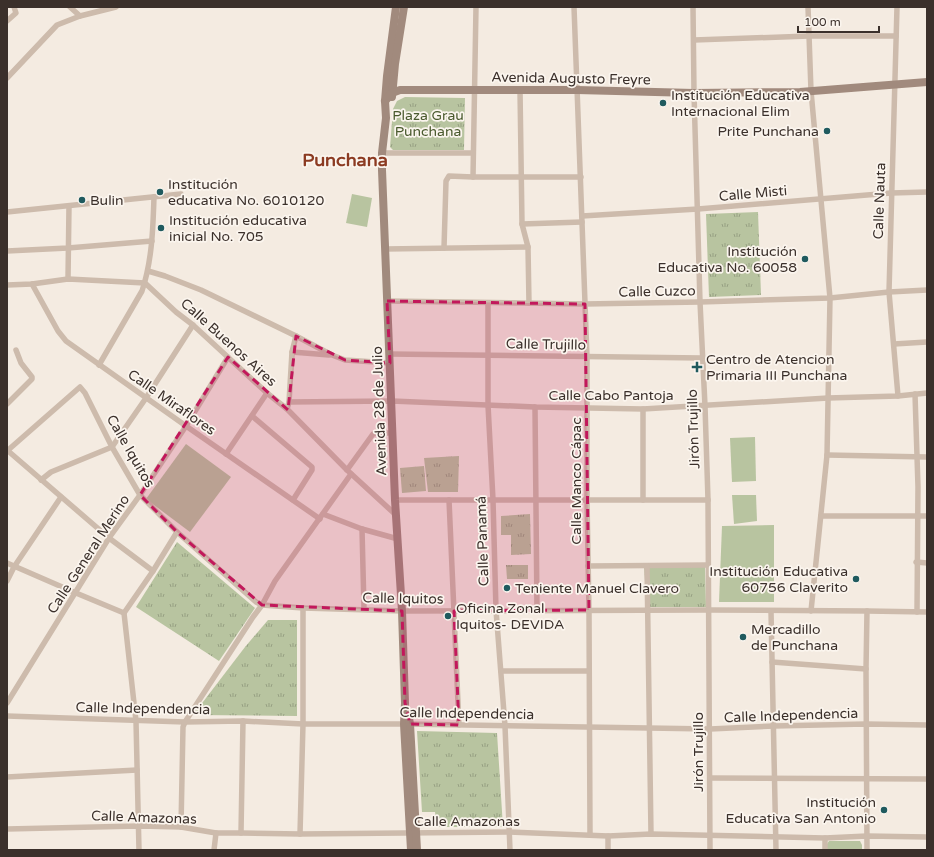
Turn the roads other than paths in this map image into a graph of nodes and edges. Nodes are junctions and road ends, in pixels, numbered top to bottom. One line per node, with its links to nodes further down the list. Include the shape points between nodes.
1 (70, 7): 11 (street)
2 (116, 7): 11 (street)
3 (396, 7): 25 (main road, Avenida 28 de Julio)
4 (404, 7): 23 (main road, Avenida 28 de Julio)
5 (476, 7): 19 (street)
6 (574, 7): 21 (street, Calle Manco Cápac)
7 (693, 7): 15 (street, Jirón Trujillo)
8 (808, 7): 13 (street)
9 (896, 7): 14 (street, Calle Nauta)
10 (15, 10): 12 (street)
11 (80, 16): 16 (street, via 57,25)
12 (7, 21)
13 (809, 36): 14 (street); 15 (street); 22 (street)
14 (896, 36): 18 (street, Calle Nauta)
15 (694, 40): 24 (street, Jirón Trujillo)
16 (7, 78)
17 (927, 82): 18 (main road, Avenida Augusto Freyre)
18 (895, 85): 22 (main road, Avenida Augusto Freyre); 33 (street, Calle Nauta)
19 (474, 90): 20 (main road, Avenida Augusto Freyre); 23 (main road, Avenida Augusto Freyre, via 400,90); 28 (street)
20 (520, 90): 21 (main road, Avenida Augusto Freyre); 30 (street)
21 (577, 90): 24 (main road, Avenida Augusto Freyre); 31 (street, Calle Manco Cápac)
22 (811, 91): 24 (main road, Avenida Augusto Freyre); 36 (street)
23 (392, 93): 25 (main road); 26 (main road, Avenida 28 de Julio)
24 (694, 93): 38 (street, Jirón Trujillo)
25 (385, 101): 26 (main road, Avenida 28 de Julio)
26 (386, 118): 27 (main road, Avenida 28 de Julio)
27 (382, 153): 28 (street); 47 (main road, Avenida 28 de Julio)
28 (473, 153): 29 (street)
29 (473, 177): 30 (street); 46 (street, via 449,176 446,181)
30 (522, 177): 31 (street); 42 (street)
31 (581, 177): 40 (street, Calle Manco Cápac)
32 (927, 192): 33 (street, Calle Misti)
33 (891, 193): 36 (street, Calle Misti); 55 (street, Calle Nauta)
34 (181, 194): 35 (street)
35 (154, 197): 37 (street); 43 (street)
36 (820, 199): 38 (street, Calle Misti); 56 (street)
37 (69, 206): 39 (street); 45 (street)
38 (698, 209): 40 (street, Calle Misti); 58 (street, Jirón Trujillo)
39 (7, 212)
40 (582, 216): 41 (street, Calle Manco Cápac)
41 (582, 222): 42 (street); 61 (street, Calle Manco Cápac)
42 (522, 224): 44 (street)
43 (152, 241): 45 (street); 49 (street)
44 (528, 247): 46 (street); 60 (street)
45 (68, 248): 48 (street); 50 (street)
46 (444, 248): 47 (street)
47 (384, 249): 57 (main road, Avenida 28 de Julio)
48 (7, 251)
49 (148, 271): 51 (street); 63 (street, via 201,290)
50 (68, 279): 51 (street); 52 (street)
51 (145, 283): 62 (street, Calle Buenos Aires); 75 (street)
52 (32, 284): 53 (street); 75 (street, Calle Miraflores, via 66,341)
53 (7, 285)
54 (927, 290): 55 (street, Calle Cuzco)
55 (889, 292): 56 (street, Calle Cuzco); 65 (street, Calle Nauta)
56 (830, 298): 58 (street, Calle Cuzco); 81 (street)
57 (387, 301): 59 (street, Calle Cuzco); 68 (main road, Avenida 28 de Julio)
58 (700, 302): 61 (street, Calle Cuzco); 73 (street, Jirón Trujillo)
59 (488, 303): 60 (street, Calle Cuzco); 70 (street, Calle Panamá)
60 (529, 303): 61 (street, Calle Cuzco)
61 (585, 304): 72 (street, Calle Manco Cápac)
62 (193, 324): 71 (street, Calle Buenos Aires); 80 (street)
63 (296, 336): 67 (street); 69 (street)
64 (927, 342): 65 (street)
65 (894, 344): 79 (street, Calle Nauta)
66 (16, 350): 84 (street, via 32,379)
67 (292, 352): 69 (street); 83 (street)
68 (389, 354): 70 (street, Calle Trujillo); 74 (main road, Avenida 28 de Julio)
69 (332, 355): 74 (street, via 345,360)
70 (488, 356): 72 (street, Calle Trujillo); 85 (street, Calle Panamá)
71 (228, 357): 76 (street, Calle Buenos Aires); 92 (street, Calle General Merino)
72 (587, 357): 73 (street, Calle Trujillo); 89 (street, Calle Manco Cápac)
73 (702, 358): 86 (street, Jirón Trujillo)
74 (390, 363): 82 (main road, Avenida 28 de Julio)
75 (99, 365): 80 (street, Calle Miraflores)
76 (267, 393): 88 (street, Calle Buenos Aires); 91 (street)
77 (927, 393): 78 (street, Calle Cabo Pantoja)
78 (916, 394): 79 (street, Calle Cabo Pantoja); 98 (street)
79 (898, 396): 81 (street, Calle Cabo Pantoja)
80 (146, 398): 92 (street, Calle Miraflores); 94 (street)
81 (828, 398): 86 (street, Calle Cabo Pantoja); 97 (street)
82 (392, 401): 83 (street, Calle Cabo Pantoja); 85 (street, Calle Cabo Pantoja); 93 (main road, Avenida 28 de Julio)
83 (289, 402): 88 (street)
84 (7, 404)
85 (488, 405): 87 (street, Calle Cabo Pantoja); 107 (street, Calle Panamá)
86 (705, 406): 90 (street, Calle Cabo Pantoja); 111 (street, Jirón Trujillo)
87 (535, 407): 89 (street, Calle Cabo Pantoja); 108 (street)
88 (287, 409): 100 (street, Calle Buenos Aires)
89 (588, 409): 90 (street, Calle Cabo Pantoja); 109 (street, Calle Manco Cápac)
90 (643, 409): 110 (street)
91 (252, 416): 96 (street); 104 (street, via 312,467)
92 (186, 426): 96 (street, Calle Miraflores); 102 (street, Calle General Merino)
93 (393, 433): 100 (street, via 374,434); 105 (main road, Avenida 28 de Julio)
94 (112, 446): 95 (street, Calle Iquitos, via 80,388); 101 (street, via 51,472); 102 (street, Calle Iquitos)
95 (7, 451): 101 (street)
96 (226, 454): 104 (street, Calle Miraflores)
97 (827, 455): 98 (street); 114 (street)
98 (916, 457): 99 (street); 115 (street)
99 (927, 457)
100 (349, 472): 112 (street, Calle Buenos Aires); 113 (street)
101 (42, 480): 103 (street)
102 (140, 495): 118 (street, Calle Iquitos); 119 (street, Calle General Merino)
103 (61, 497): 119 (street); 127 (street)
104 (293, 500): 113 (street, Calle Miraflores)
105 (396, 500): 106 (street); 112 (main road, Avenida 28 de Julio)
106 (449, 500): 107 (street); 140 (street)
107 (493, 500): 108 (street); 134 (street, Calle Panamá)
108 (536, 500): 109 (street); 135 (street)
109 (587, 500): 110 (street); 125 (street, Calle Manco Cápac)
110 (643, 500): 111 (street)
111 (708, 500): 124 (street, Jirón Trujillo)
112 (396, 515): 120 (main road, Avenida 28 de Julio)
113 (322, 516): 117 (street, Calle Miraflores); 131 (street, via 275,581)
114 (821, 516): 115 (street); 142 (street)
115 (918, 516): 116 (street); 121 (street)
116 (927, 516)
117 (362, 529): 120 (street, Calle Miraflores); 133 (street)
118 (177, 532): 128 (street); 131 (street, Calle Iquitos)
119 (109, 538): 128 (street); 130 (street, Calle General Merino)
120 (398, 539): 139 (main road, Avenida 28 de Julio)
121 (916, 562): 122 (street); 144 (street)
122 (927, 562)
123 (7, 563): 127 (street)
124 (708, 564): 126 (street); 138 (street, Jirón Trujillo)
125 (588, 566): 126 (street); 136 (street, Calle Manco Cápac)
126 (647, 566): 137 (street)
127 (14, 567): 129 (street); 130 (street)
128 (153, 571): 146 (street)
129 (7, 581)
130 (76, 593): 146 (street); 151 (street, Calle General Merino)
131 (262, 605): 132 (street, Calle Iquitos); 155 (street)
132 (303, 608): 133 (street, Calle Iquitos); 156 (street)
133 (364, 609): 139 (street, Calle Iquitos)
134 (496, 610): 135 (street, Calle Iquitos); 140 (street, Calle Iquitos); 149 (street, Calle Panamá)
135 (537, 610): 136 (street, Calle Iquitos)
136 (589, 610): 137 (street, Calle Iquitos); 150 (street, Calle Manco Cápac)
137 (648, 610): 138 (street, Calle Iquitos); 164 (street)
138 (709, 610): 141 (street, Calle Iquitos); 165 (street, Jirón Trujillo)
139 (402, 611): 140 (street, Calle Iquitos); 157 (main road, Avenida 28 de Julio)
140 (454, 611): 159 (street)
141 (771, 611): 142 (street, Calle Iquitos); 147 (street)
142 (811, 611): 143 (street, Calle Iquitos)
143 (867, 611): 144 (street, Calle Iquitos); 148 (street)
144 (916, 612): 145 (street, Calle Iquitos)
145 (927, 612)
146 (124, 613): 153 (street)
147 (772, 662): 148 (street); 162 (street)
148 (866, 669): 158 (street)
149 (501, 671): 150 (street); 161 (street, Calle Panamá)
150 (589, 672): 163 (street, Calle Manco Cápac)
151 (7, 703)
152 (7, 716): 153 (street, Calle Independencia)
153 (136, 721): 155 (street, Calle Independencia); 166 (street)
154 (243, 721): 155 (street, Calle Independencia); 156 (street, Calle Independencia); 177 (street)
155 (184, 722): 173 (street)
156 (303, 724): 157 (street, Calle Independencia); 179 (street)
157 (407, 724): 159 (street, Calle Independencia); 178 (main road, Avenida 28 de Julio)
158 (866, 724): 160 (street, Calle Independencia); 162 (street, Calle Independencia); 170 (street)
159 (459, 725): 161 (street, Calle Independencia)
160 (927, 725)
161 (505, 726): 163 (street, Calle Independencia); 175 (street, Calle Panamá)
162 (774, 726): 165 (street, Calle Independencia); 169 (street)
163 (589, 727): 164 (street, Calle Independencia); 181 (street, Calle Manco Cápac)
164 (649, 728): 165 (street, Calle Independencia); 180 (street)
165 (710, 729): 168 (street, Jirón Trujillo)
166 (137, 770): 167 (street); 172 (street)
167 (7, 777)
168 (710, 778): 169 (street); 183 (street, Jirón Trujillo)
169 (774, 778): 170 (street); 185 (street)
170 (867, 779): 171 (street); 184 (street)
171 (927, 779)
172 (139, 826): 173 (street, Calle Amazonas); 174 (street, Calle Amazonas); 188 (street)
173 (181, 827): 176 (street, Calle Amazonas)
174 (7, 829)
175 (509, 832): 178 (street, Calle Amazonas); 181 (street, Calle Amazonas); 192 (street, Calle Panamá)
176 (216, 833): 177 (street, Calle Amazonas); 189 (street)
177 (241, 833): 179 (street, Calle Amazonas)
178 (413, 833): 179 (street, Calle Amazonas); 190 (main road, Avenida 28 de Julio); 191 (main road, Avenida 28 de Julio)
179 (300, 834)
180 (652, 834): 182 (street, Calle Amazonas); 183 (street, Calle Amazonas)
181 (590, 835): 182 (street, Calle Amazonas)
182 (608, 836): 193 (street)
183 (710, 836): 185 (street, Calle Amazonas); 194 (street, Jirón Trujillo)
184 (866, 836): 186 (street, Calle Amazonas); 187 (street, Calle Amazonas); 197 (street)
185 (776, 837): 187 (street, Calle Amazonas); 195 (street)
186 (927, 837)
187 (825, 838): 196 (street)
188 (139, 850)
189 (214, 850)
190 (411, 850)
191 (417, 850)
192 (510, 850)
193 (608, 850)
194 (710, 850)
195 (776, 850)
196 (825, 850)
197 (867, 850)

